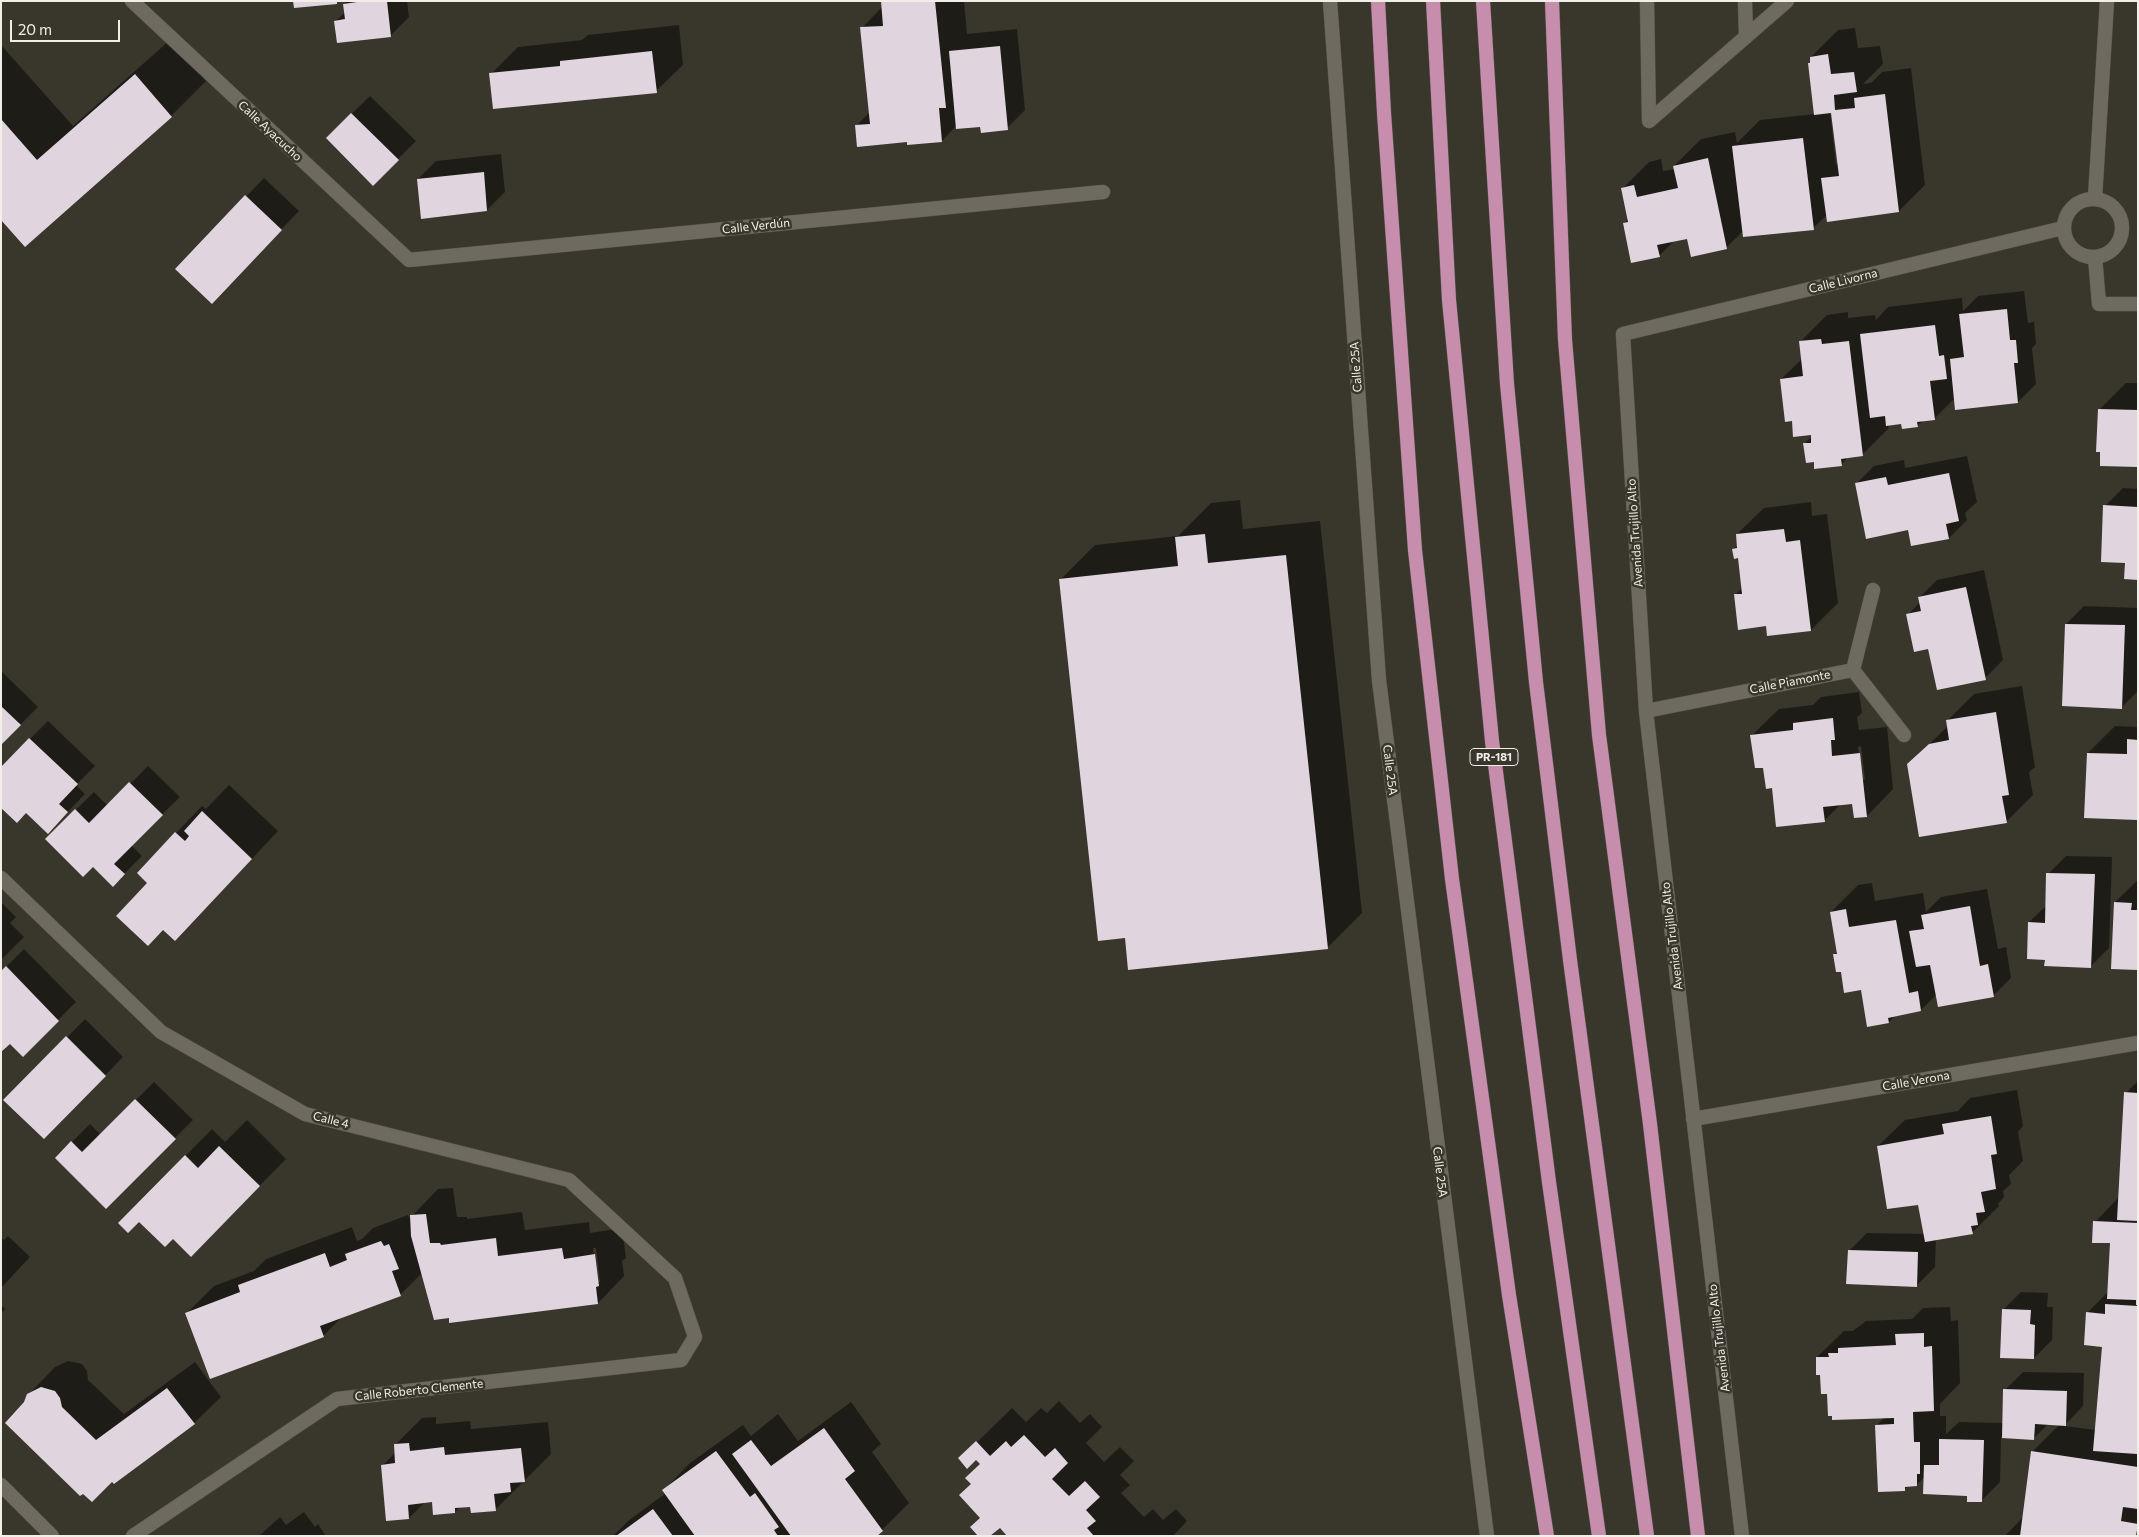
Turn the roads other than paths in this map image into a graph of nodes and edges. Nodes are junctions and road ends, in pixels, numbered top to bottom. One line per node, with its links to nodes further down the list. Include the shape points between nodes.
1 (132, 1): 16 (street, Calle Ayacucho)
2 (1330, 1): 30 (street, Calle 25A, via 1379,680)
3 (1378, 1): 31 (highway, via 1419,589 1452,879 1509,1295)
4 (1433, 1): 32 (highway, PR-181, via 1449,300 1492,741)
5 (1483, 1): 33 (highway, via 1507,384 1536,682)
6 (1552, 1): 34 (highway, via 1565,340 1599,735 1650,1124)
7 (1647, 1): 11 (street, via 1649,121)
8 (1745, 1): 11 (street)
9 (1787, 1): 11 (street)
10 (2107, 1): 13 (street)
11 (1746, 37)
12 (1103, 192): 16 (street, Calle Verdún)
13 (2095, 198): 14 (street, via 2085,199 2069,210); 15 (street, via 2113,206 2121,232 2113,249)
14 (2063, 228): 15 (street, via 2065,238 2077,252); 18 (street, Calle Livorna)
15 (2095, 257): 17 (street, via 2099,304)
16 (409, 260)
17 (2138, 304)
18 (1622, 334): 21 (street, Avenida Trujillo Alto)
19 (1872, 590): 20 (street)
20 (1853, 670): 21 (street, Calle Piamonte); 22 (street)
21 (1646, 711): 25 (street, Avenida Trujillo Alto)
22 (1904, 735)
23 (1, 878): 26 (street, Calle 4, via 161,1032 305,1114 568,1180 676,1278)
24 (2138, 1043): 25 (street, Calle Verona)
25 (1694, 1119): 35 (street, Avenida Trujillo Alto)
26 (684, 1301): 29 (street, Calle Roberto Clemente, via 695,1337 681,1360 336,1399)
27 (1, 1486): 28 (street)
28 (52, 1536)
29 (133, 1536)
30 (1487, 1536)
31 (1547, 1536)
32 (1599, 1536)
33 (1647, 1536)
34 (1698, 1536)
35 (1742, 1536)

